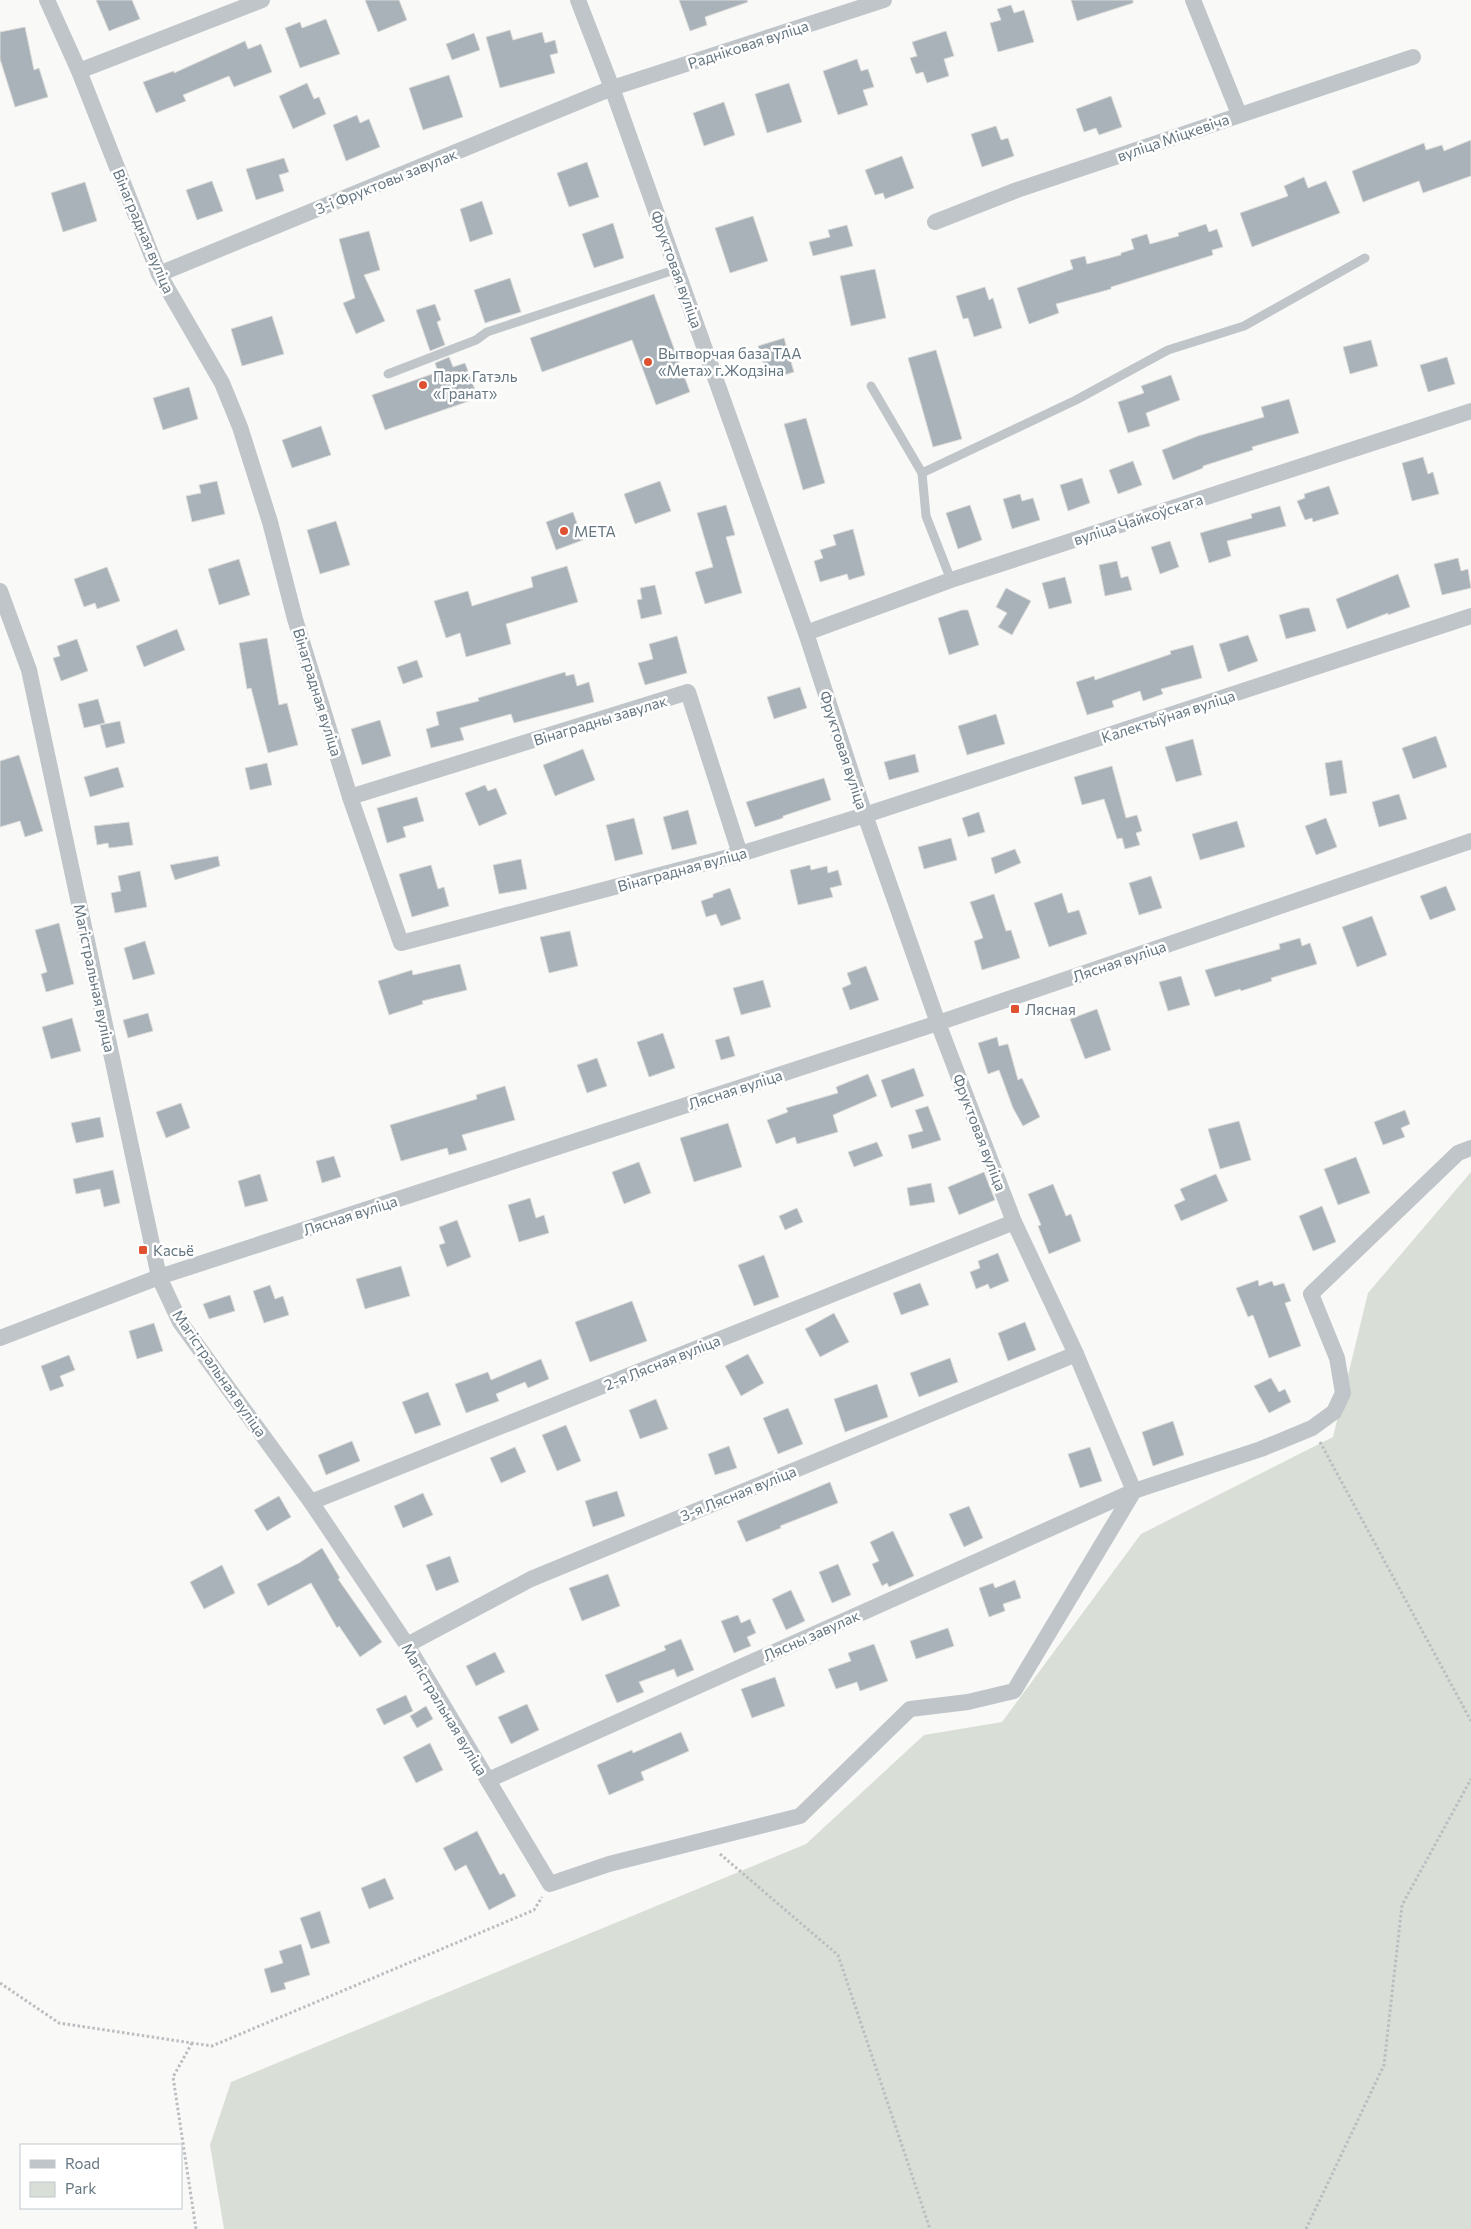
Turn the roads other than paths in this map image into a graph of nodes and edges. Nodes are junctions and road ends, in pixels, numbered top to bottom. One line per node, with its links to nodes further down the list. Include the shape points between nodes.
1 (47, 0): 7 (street, Вінаградная вуліца)
2 (262, 0): 7 (street)
3 (578, 0): 8 (street, Фруктовая вуліца)
4 (884, 0): 8 (street, Радніковая вуліца)
5 (1193, 0): 9 (street)
6 (1413, 57): 9 (street, вуліца Міцкевіча)
7 (79, 71): 13 (street, Вінаградная вуліца)
8 (612, 88): 12 (street, Фруктовая вуліца); 13 (street, 3-і Фруктовы завулак)
9 (1240, 114): 10 (street, вуліца Міцкевіча, via 1017,190)
10 (936, 222)
11 (1365, 258): 17 (lane, via 1244,326 1168,350 1076,400)
12 (676, 269): 14 (lane, via 487,332 476,340); 21 (street, Фруктовая вуліца)
13 (159, 274): 22 (street, Вінаградная вуліца, via 222,383 240,427)
14 (388, 374)
15 (871, 386): 17 (lane)
16 (1471, 411): 18 (street, вуліца Чайкоўскага)
17 (922, 473): 18 (lane, via 926,516)
18 (951, 580): 21 (street, вуліца Чайкоўскага)
19 (0, 591): 29 (street, Магістральная вуліца, via 29,670)
20 (1471, 616): 23 (street, Калектыўная вуліца)
21 (806, 633): 23 (street, Фруктовая вуліца)
22 (350, 797): 25 (street, Вінаградная вуліца, via 401,943); 25 (street, Вінаградны завулак, via 688,692)
23 (865, 816): 25 (street, Вінаградная вуліца); 26 (street, Фруктовая вуліца)
24 (1471, 841): 26 (street, Лясная вуліца)
25 (740, 854)
26 (938, 1023): 28 (street, Фруктовая вуліца); 29 (street, Лясная вуліца)
27 (1471, 1148): 32 (street, Лясны завулак, via 1458,1154 1311,1294 1337,1358 1343,1393 1334,1412 1312,1428)
28 (1014, 1222): 31 (street, Фруктовая вуліца); 33 (street, 2-я Лясная вуліца)
29 (159, 1277): 30 (street, Лясная вуліца); 33 (street, Магістральная вуліца, via 180,1322)
30 (0, 1338)
31 (1076, 1354): 32 (street, Фруктовая вуліца); 34 (street, 3-я Лясная вуліца, via 531,1578)
32 (1134, 1491): 35 (street, Лясны завулак); 35 (street, Магістральная вуліца, via 1014,1691 968,1702 910,1709 800,1816 609,1864 550,1884)
33 (311, 1502): 34 (street, Магістральная вуліца)
34 (407, 1645): 35 (street, Магістральная вуліца)
35 (488, 1780)

